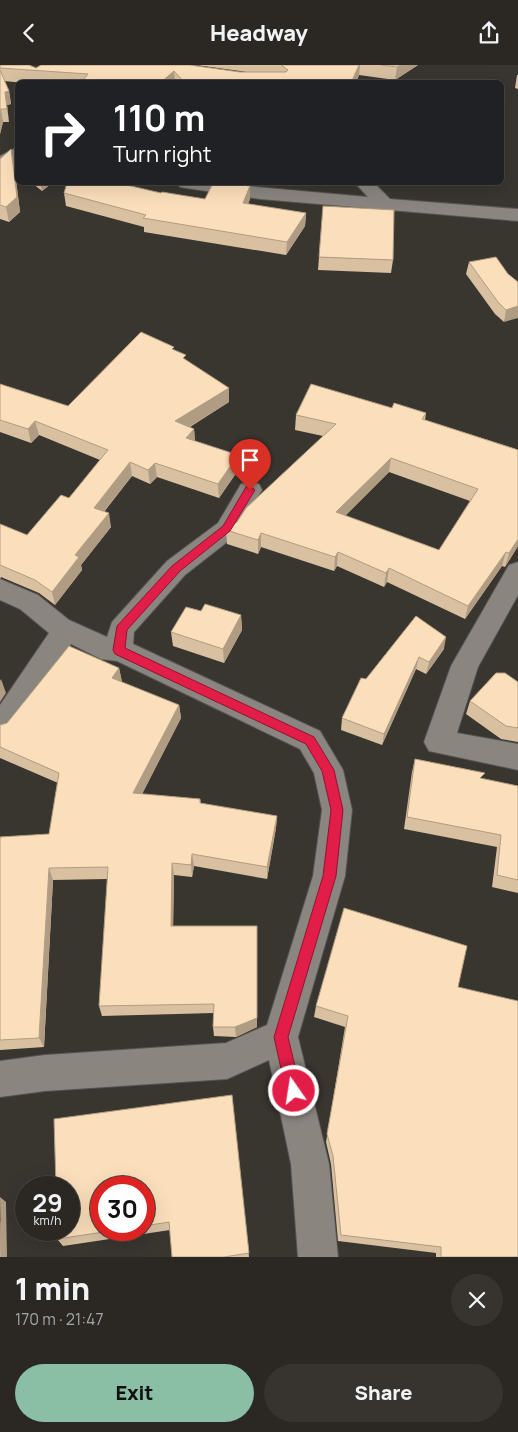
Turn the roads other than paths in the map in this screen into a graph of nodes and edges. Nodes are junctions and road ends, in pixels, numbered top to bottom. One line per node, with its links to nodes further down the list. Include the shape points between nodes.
1 (15, 152): 2 (street)
2 (0, 164)
3 (201, 185): 5 (street, via 293,197)
4 (366, 185): 5 (street)
5 (385, 204): 6 (street)
6 (518, 215)
7 (250, 490): 11 (street, via 227,529 176,568 121,629)
8 (518, 572): 13 (street, via 465,666 439,742)
9 (0, 589): 10 (street, via 29,602)
10 (66, 630): 11 (street, via 111,651); 12 (street)
11 (119, 650): 14 (street, via 310,740 328,770 337,810 329,876)
12 (0, 726)
13 (518, 757)
14 (281, 1037): 15 (street, via 227,1061); 16 (street, via 310,1164)
15 (0, 1079)
16 (318, 1257)

